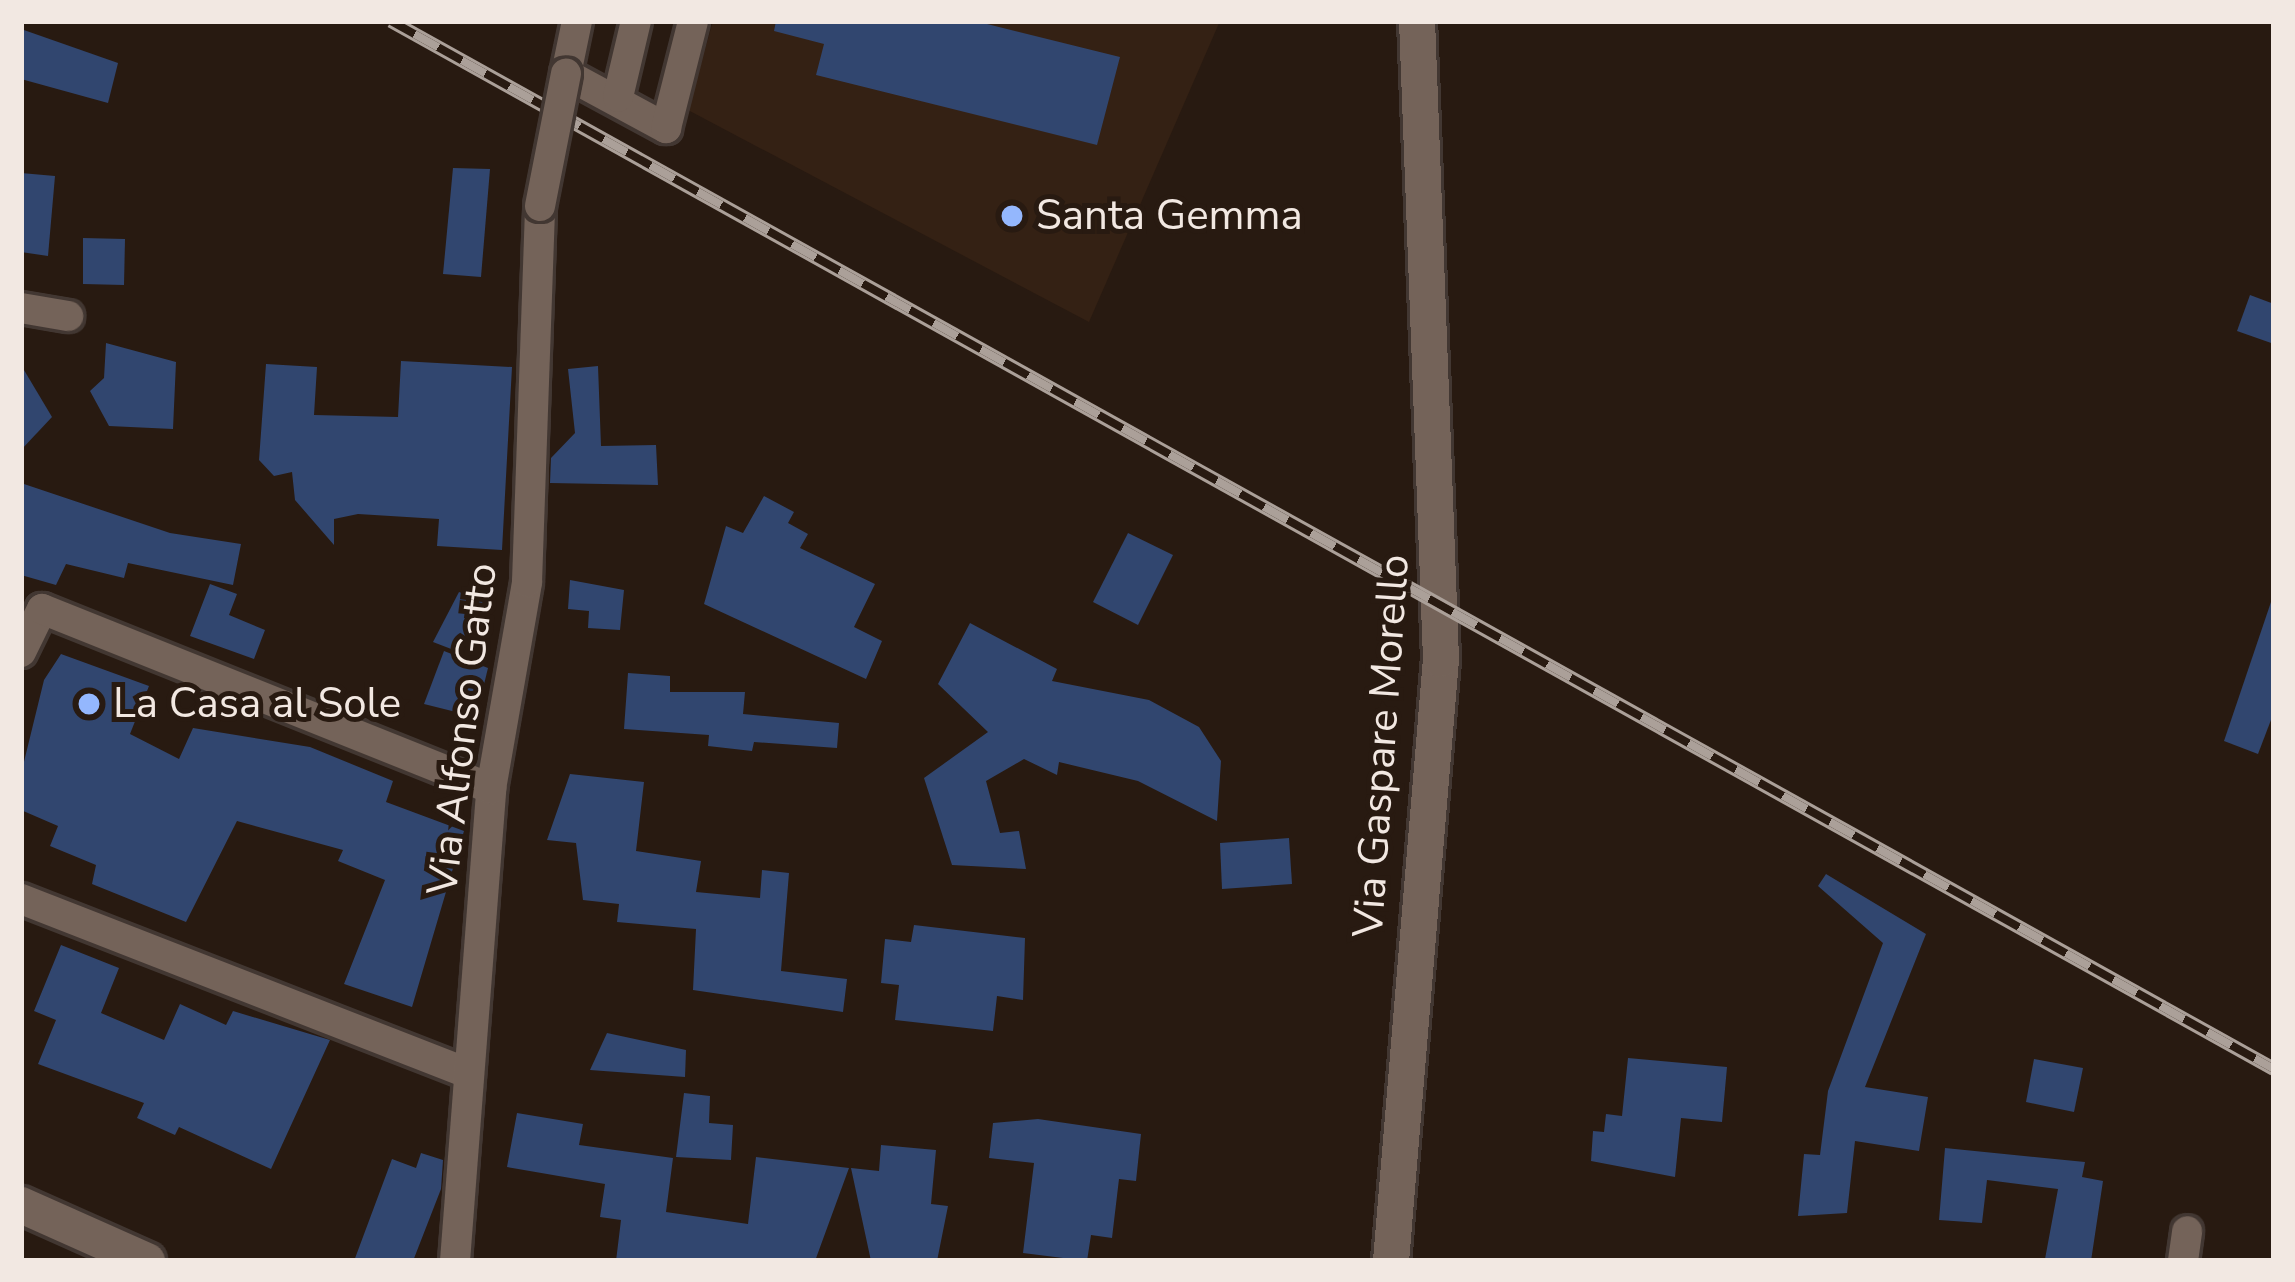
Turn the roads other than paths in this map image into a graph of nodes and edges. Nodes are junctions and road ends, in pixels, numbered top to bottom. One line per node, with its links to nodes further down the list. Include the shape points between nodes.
1 (577, 21): 5 (street, Via Alfonso Gatto)
2 (636, 21): 6 (street)
3 (693, 21): 6 (street, via 666,128)
4 (1417, 21): 16 (street, Via Gaspare Morello, via 1441,659)
5 (566, 74): 6 (street); 10 (street, Via Alfonso Gatto, bridge, via 540,206 527,582)
6 (618, 97)
7 (21, 308): 8 (street)
8 (68, 316)
9 (21, 652): 10 (street, via 42,609)
10 (491, 789): 12 (street, Via Alfonso Gatto)
11 (21, 899): 12 (street)
12 (462, 1071): 15 (street, Via Alfonso Gatto)
13 (21, 1205): 14 (street)
14 (147, 1261)
15 (454, 1261)
16 (1391, 1261)

